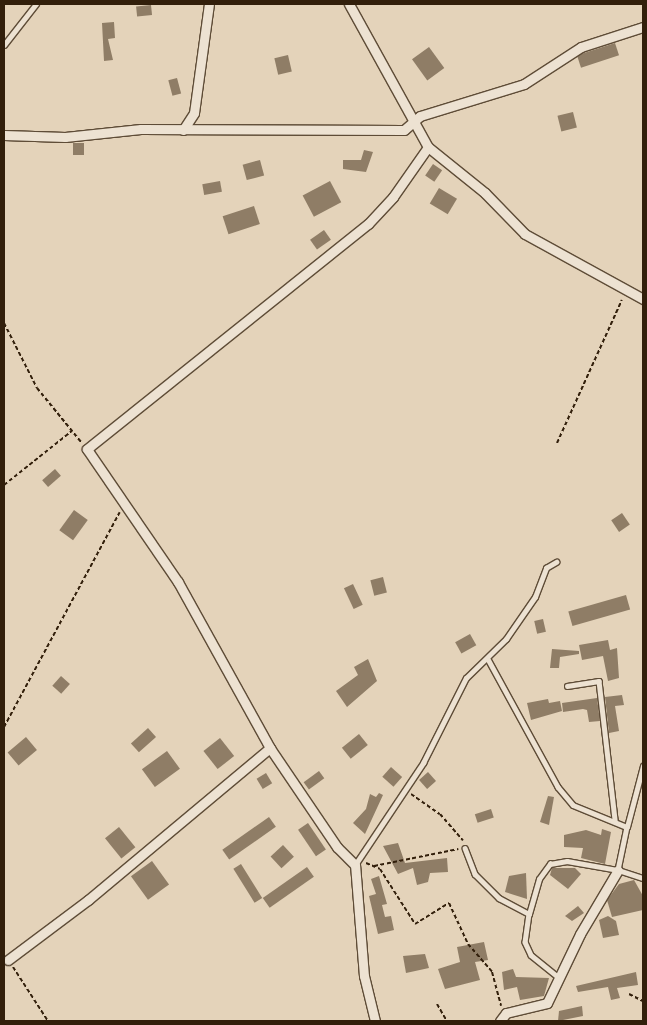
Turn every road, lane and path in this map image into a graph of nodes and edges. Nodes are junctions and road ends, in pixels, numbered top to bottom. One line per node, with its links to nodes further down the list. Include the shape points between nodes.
1 (36, 4): 5 (lane)
2 (209, 4): 7 (street, via 194,113)
3 (349, 4): 6 (street)
4 (643, 27): 6 (street, via 580,47 524,84 420,116)
5 (4, 45)
6 (413, 122): 7 (street, via 404,130); 9 (street)
7 (182, 130): 8 (street, via 141,129 65,137)
8 (4, 135)
9 (428, 147): 10 (street, via 485,193 525,234); 15 (street, via 393,197 368,224)
10 (628, 292): 11 (street); 14 (path)
11 (643, 299)
12 (4, 323): 13 (path, via 37,388)
13 (72, 431): 15 (path); 16 (path)
14 (557, 443)
15 (87, 449): 17 (street)
16 (4, 485)
17 (124, 504): 21 (path); 22 (street, via 178,582)
18 (556, 562): 19 (lane, via 546,568 535,597)
19 (488, 659): 24 (lane, via 466,678); 25 (lane, via 558,787 573,804)
20 (567, 686): 25 (lane, via 599,682)
21 (4, 727)
22 (270, 748): 28 (street, via 337,848); 33 (street, via 88,900)
23 (643, 766): 26 (lane)
24 (406, 791): 27 (path, via 440,814); 28 (lane)
25 (615, 820): 26 (lane)
26 (627, 827): 30 (lane)
27 (465, 848): 29 (path); 32 (lane, via 475,874 499,898)
28 (357, 863): 29 (path); 40 (street, via 364,976)
29 (374, 866): 38 (path, via 389,881 415,924 449,904 468,944 492,972)
30 (618, 870): 31 (lane); 32 (lane, via 567,861 550,864 539,878); 34 (street)
31 (643, 878)
32 (529, 914): 34 (lane, via 525,942 531,955)
33 (8, 960): 39 (path)
34 (559, 978): 38 (street, via 547,1003)
35 (629, 994): 36 (path)
36 (643, 1002)
37 (437, 1004): 41 (path)
38 (506, 1013): 42 (street)
39 (48, 1021)
40 (375, 1021)
41 (447, 1021)
42 (500, 1021)

